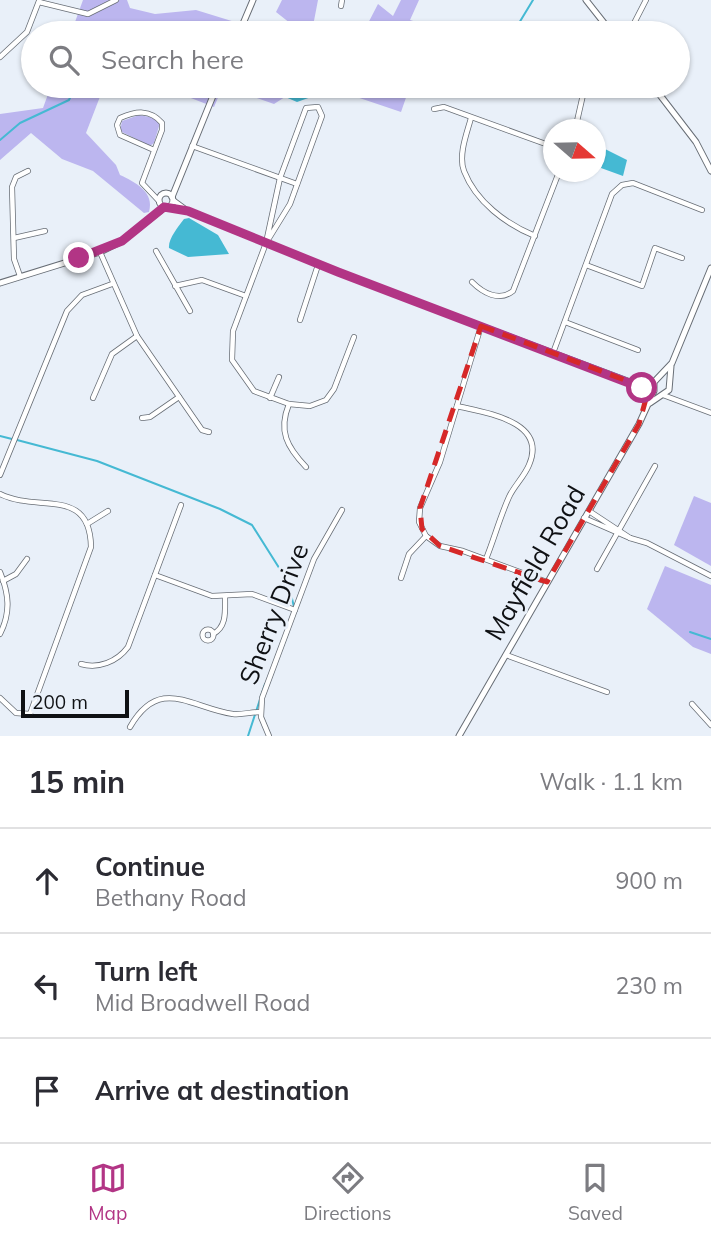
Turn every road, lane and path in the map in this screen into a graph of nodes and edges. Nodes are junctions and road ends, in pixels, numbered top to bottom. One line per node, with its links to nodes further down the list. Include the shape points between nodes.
1 (116, 0): 5 (street, via 88,14)
2 (253, 0): 7 (street)
3 (586, 0): 8 (street)
4 (646, 0): 9 (street)
5 (39, 1): 6 (street)
6 (31, 21)
7 (244, 21)
8 (603, 21)
9 (635, 21)
10 (21, 38): 11 (street)
11 (0, 57)
12 (212, 98): 19 (street)
13 (582, 98): 17 (street)
14 (662, 98): 22 (street, via 696,142)
15 (434, 109): 16 (street, via 444,107)
16 (471, 118): 18 (street); 32 (street, via 464,170 505,222)
17 (578, 119)
18 (543, 143)
19 (191, 146): 23 (street); 24 (street)
20 (154, 150): 20 (street, via 162,130 160,119 143,112 120,118 120,135); 28 (street, via 142,183)
21 (28, 171): 33 (street, via 13,182)
22 (711, 171)
23 (280, 178): 26 (street); 26 (street, via 306,108 318,107 322,116); 34 (street)
24 (177, 179): 27 (street); 28 (street)
25 (555, 182): 32 (street)
26 (297, 184): 34 (street, via 284,217)
27 (172, 199): 28 (street); 28 (street); 30 (street)
28 (163, 201): 30 (street); 35 (street, via 152,217 122,241)
29 (702, 210): 39 (street, via 633,183 622,185 612,194)
30 (188, 211): 34 (street)
31 (45, 231): 33 (street)
32 (535, 236): 42 (street, via 509,295 497,297)
33 (13, 238): 41 (street)
34 (266, 243): 38 (street); 46 (street)
35 (100, 251): 41 (street); 44 (street)
36 (156, 251): 45 (street)
37 (682, 258): 39 (street, via 655,248 642,286)
38 (318, 265): 48 (street); 50 (street)
39 (586, 265): 49 (street)
40 (711, 268): 55 (street)
41 (20, 276): 43 (street)
42 (472, 282)
43 (0, 283)
44 (113, 284): 51 (street); 74 (street, via 82,295 67,311)
45 (175, 286): 46 (street, via 202,280); 47 (street)
46 (246, 296): 63 (street, via 232,336 232,359 248,386)
47 (190, 311)
48 (300, 320)
49 (565, 322): 53 (street); 54 (street)
50 (481, 327): 54 (street); 67 (street)
51 (137, 336): 61 (street); 62 (street, via 112,354)
52 (355, 337): 66 (street, via 326,400 310,406)
53 (638, 350)
54 (553, 354): 59 (street)
55 (671, 363): 57 (street); 58 (street)
56 (279, 377): 63 (street)
57 (657, 380): 58 (street); 59 (street); 60 (street)
58 (668, 384): 60 (street); 64 (street)
59 (640, 386): 60 (street); 65 (street)
60 (657, 393): 64 (street); 65 (street, Mayfield Road); 68 (street, Mayfield Road)
61 (179, 397): 70 (street); 71 (street)
62 (93, 398)
63 (270, 398): 66 (street)
64 (680, 401): 69 (street)
65 (648, 402): 68 (street, Mayfield Road)
66 (289, 404): 73 (street, via 284,434 291,451)
67 (457, 406): 84 (street, via 440,462 419,508); 87 (street, via 515,422 532,445 530,464 509,497)
68 (646, 410): 78 (street, Mayfield Road)
69 (711, 413)
70 (142, 418)
71 (209, 432)
72 (655, 466): 82 (street)
73 (306, 467)
74 (0, 475)
75 (0, 494): 81 (street, via 15,502 66,505)
76 (181, 505): 90 (street)
77 (342, 510): 96 (street, Sherry Drive, via 317,551)
78 (588, 510): 80 (street, Mayfield Road); 82 (street)
79 (108, 511): 81 (street)
80 (584, 518): 83 (street); 94 (street, Mayfield Road)
81 (87, 524): 102 (street, via 91,547 87,565 30,714 16,713)
82 (620, 529): 83 (street); 85 (street)
83 (617, 535): 85 (street); 88 (street)
84 (426, 536): 87 (street, via 440,546); 92 (street, via 410,554)
85 (630, 538): 91 (street)
86 (27, 559): 93 (street)
87 (486, 559): 94 (street)
88 (597, 569)
89 (0, 572): 93 (street)
90 (155, 575): 95 (street); 100 (street, via 125,652 101,665)
91 (711, 576)
92 (401, 578)
93 (4, 581): 98 (street, via 9,610)
94 (547, 582): 99 (street, Mayfield Road)
95 (225, 597): 96 (street, via 252,594); 97 (street, via 225,619)
96 (295, 610): 104 (street, Sherry Drive)
97 (216, 633)
98 (0, 634)
99 (505, 655): 101 (street); 108 (street, Mayfield Road)
100 (80, 664)
101 (607, 692)
102 (0, 698)
103 (692, 704): 105 (street)
104 (260, 712): 106 (street, via 232,714 170,697 149,704); 107 (street, Sherry Drive)
105 (711, 725)
106 (130, 727)
107 (269, 736)
108 (459, 736)

